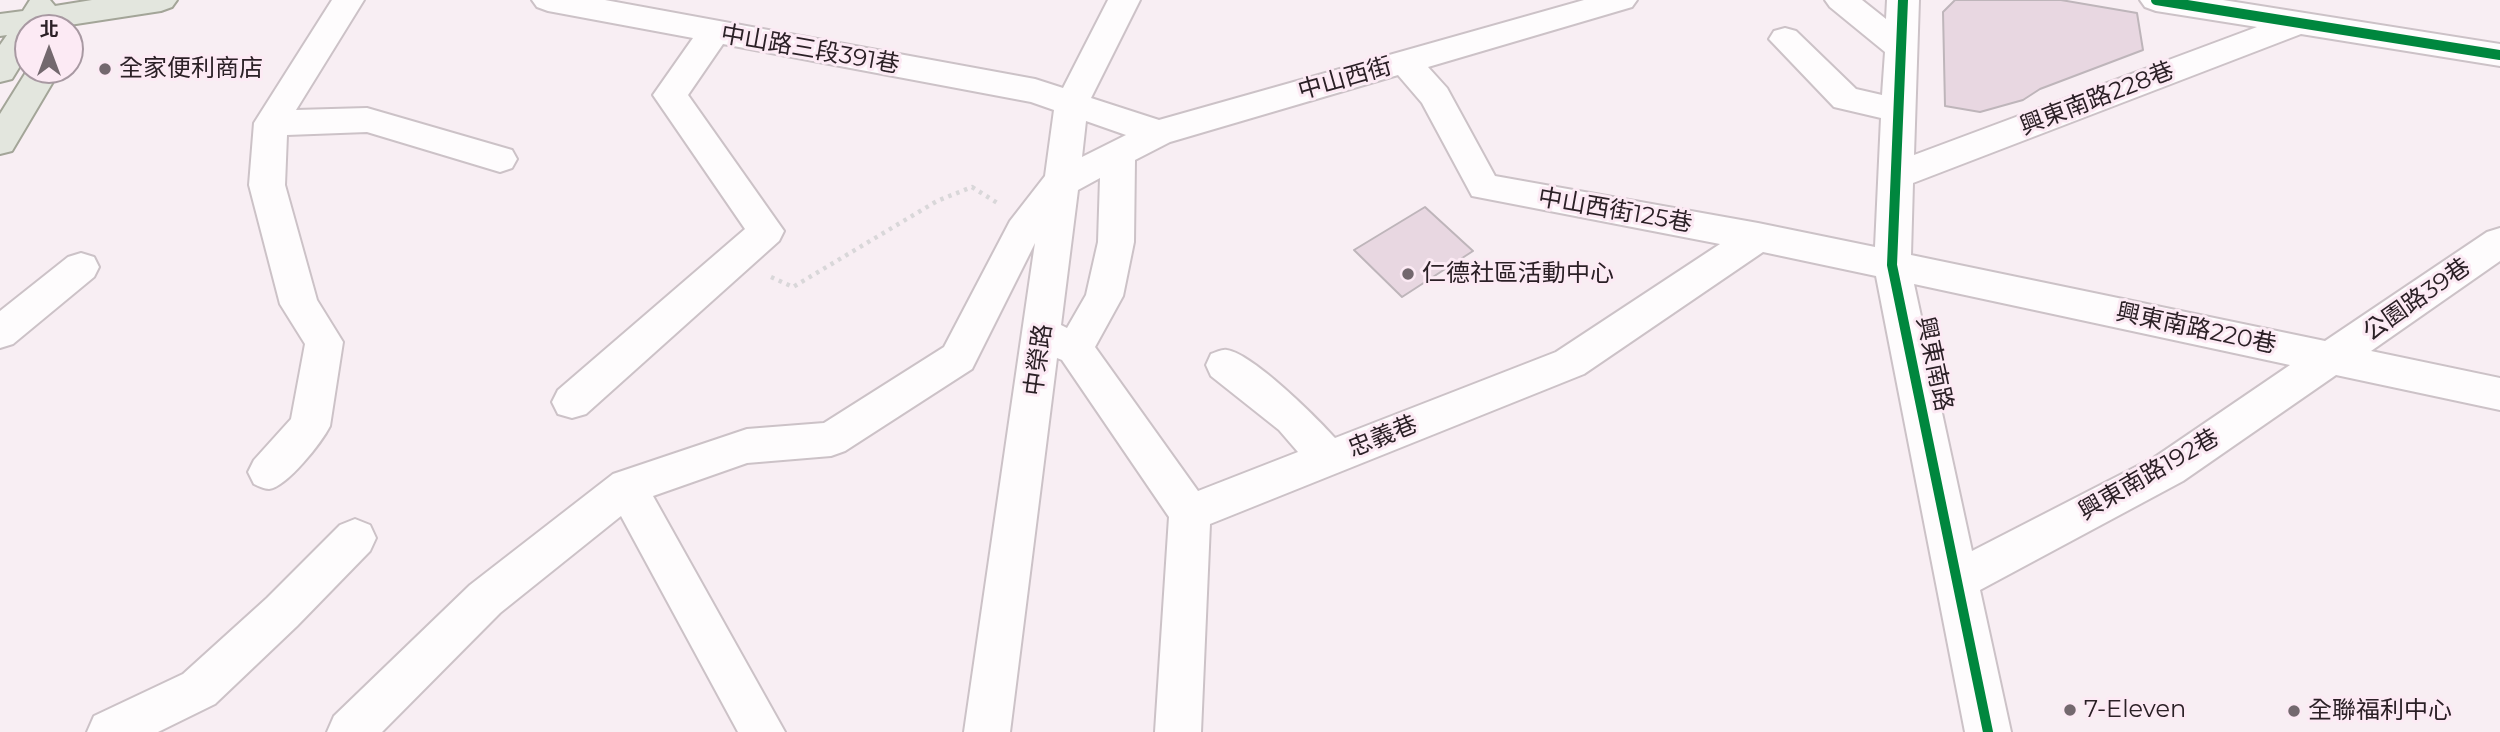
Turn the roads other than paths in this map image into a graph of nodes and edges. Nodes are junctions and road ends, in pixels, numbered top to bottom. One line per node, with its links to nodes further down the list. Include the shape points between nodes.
1 (160, 0): 10 (main road)
2 (348, 0): 23 (street)
3 (548, 0): 14 (street, 中山路三段391巷)
4 (1124, 0): 21 (street, 中榮路)
5 (1621, 0): 18 (street, 中山西街)
6 (1842, 0): 16 (street)
7 (1903, 0): 16 (street, 興東南路)
8 (2156, 0): 12 (street)
9 (30, 6): 10 (main road); 11 (main road); 13 (main road); 19 (main road)
10 (78, 13)
11 (0, 14)
12 (2299, 23): 17 (street); 28 (street, 興東南路228巷)
13 (0, 25)
14 (714, 32): 21 (street, 中山路三段391巷, via 1035,91); 39 (street, via 670,94 766,230)
15 (1785, 39): 22 (street, via 1846,99)
16 (1901, 48): 22 (street, 興東南路)
17 (2500, 55)
18 (1405, 62): 24 (street, 中山西街); 30 (street, 中山西街125巷, via 1435,96 1484,187)
19 (0, 71)
20 (35, 84): 25 (main road)
21 (1072, 103): 24 (street); 29 (street, 中榮路)
22 (1898, 110): 28 (street, 興東南路)
23 (271, 123): 27 (street, via 367,120); 41 (street, via 267,185 299,304 324,342 310,426)
24 (1158, 133): 26 (street, 中山西街)
25 (0, 142)
26 (1118, 153): 29 (street, 中山西街); 35 (street, via 1116,242 1104,296)
27 (500, 159)
28 (1895, 176): 32 (street, 興東南路)
29 (1063, 182): 35 (street, 中榮路); 42 (street, 中山西街, via 1053,187 1030,220 958,358 831,439 747,446)
30 (1758, 237): 32 (street, 中山西街125巷); 40 (street, 忠義巷, via 1570,363)
31 (2500, 242): 36 (street, 公園路39巷)
32 (1892, 265): 36 (street, 興東南路220巷); 45 (street, 興東南路)
33 (81, 267): 34 (street)
34 (0, 333)
35 (1059, 341): 43 (street); 49 (street, 中榮路)
36 (2334, 358): 38 (street, 興東南路220巷); 45 (street, 興東南路192巷, via 2169,470)
37 (1225, 365): 40 (street, via 1293,418)
38 (2500, 394)
39 (572, 401)
40 (1328, 459): 43 (street, 忠義巷)
41 (268, 472)
42 (626, 487): 47 (street, 中山西街, via 485,599); 48 (street)
43 (1190, 513): 50 (street)
44 (355, 538): 46 (street, via 200,689)
45 (1958, 580): 51 (street, 興東南路)
46 (110, 732)
47 (350, 732)
48 (762, 732)
49 (987, 732)
50 (1178, 732)
51 (1988, 732)

